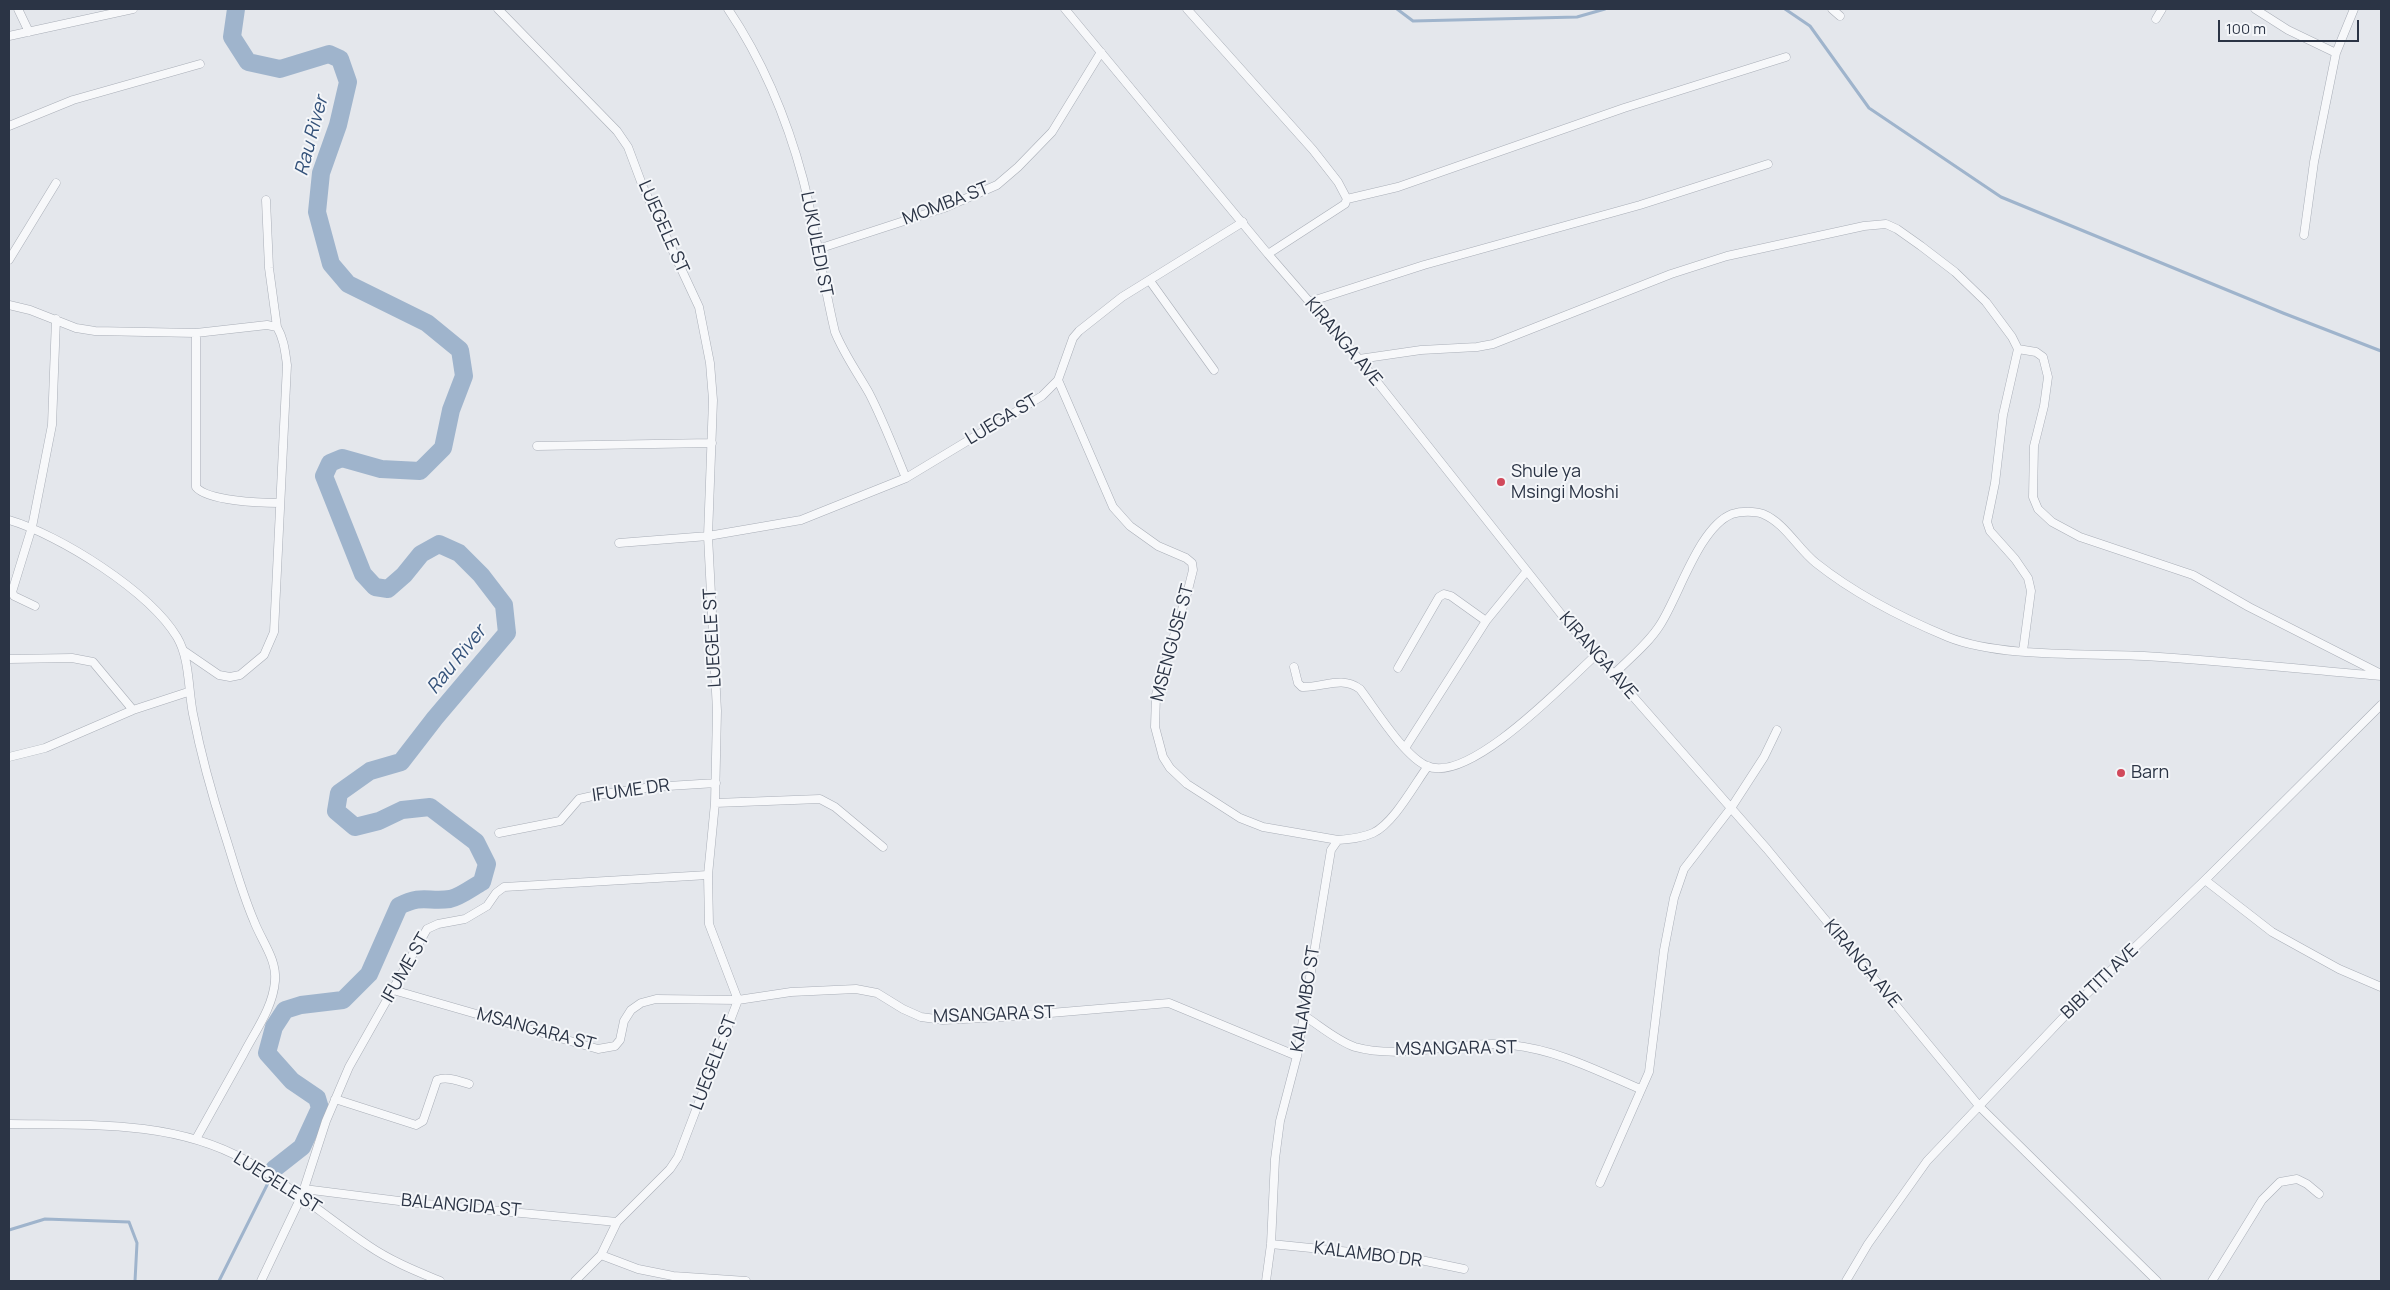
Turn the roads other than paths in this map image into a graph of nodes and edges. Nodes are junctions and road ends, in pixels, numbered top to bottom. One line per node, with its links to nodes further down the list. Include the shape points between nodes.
1 (18, 9): 14 (street)
2 (133, 9): 11 (street)
3 (498, 9): 40 (street, LUEGELE ST, via 617,131 628,147 699,307 710,363)
4 (728, 9): 27 (street, LUKULEDI ST, via 778,98 803,178)
5 (1065, 9): 16 (street, KIRANGA AVE)
6 (1187, 9): 23 (street, via 1312,150)
7 (1832, 9): 12 (street)
8 (2162, 9): 13 (street)
9 (2255, 9): 17 (street, via 2288,30)
10 (2354, 9): 17 (street)
11 (96, 12): 14 (street)
12 (1840, 16)
13 (2156, 20)
14 (29, 32): 15 (street)
15 (9, 36)
16 (1101, 52): 25 (street, KIRANGA AVE); 27 (street, MOMBA ST, via 1052,132 996,185 944,208)
17 (2336, 53): 26 (street, via 2314,162)
18 (1786, 57): 23 (street, via 1624,108 1398,188)
19 (200, 64): 20 (street, via 73,100)
20 (9, 126)
21 (1768, 164): 31 (street)
22 (56, 183): 29 (street)
23 (1347, 198): 28 (street, via 1345,204)
24 (266, 200): 34 (street, via 269,268)
25 (1243, 222): 28 (street, KIRANGA AVE); 30 (street, LUEGA ST)
26 (2304, 235)
27 (818, 249): 42 (street, LUKULEDI ST, via 835,332 843,352 868,392)
28 (1268, 254): 31 (street, KIRANGA AVE)
29 (9, 260)
30 (1150, 281): 38 (street); 39 (street, LUEGA ST, via 1079,331 1073,338)
31 (1309, 302): 37 (street, KIRANGA AVE)
32 (9, 305): 33 (street)
33 (56, 319): 35 (street, via 76,328 95,331); 45 (street, via 52,425)
34 (277, 327): 35 (street, via 237,327); 43 (street, via 287,365)
35 (196, 333): 43 (street, via 196,487 211,496)
36 (2018, 349): 37 (street, via 2002,321 1955,272 1898,229 1886,224 1727,256 1671,274 1493,344); 52 (street, via 2003,415 1987,522 1990,531 2028,578 2031,591); 58 (street, via 2044,357 2048,376 2034,446 2033,497 2038,509 2052,522 2080,536 2193,575)
37 (1359, 359): 48 (street, KIRANGA AVE)
38 (1214, 370)
39 (1058, 380): 42 (street, LUEGA ST, via 1042,396); 70 (street, MSENGUSE ST, via 1113,507 1130,526 1158,546 1192,563 1188,590 1156,695 1155,727 1163,757 1187,784 1240,818 1263,826)
40 (712, 443): 41 (street); 46 (street, LUEGELE ST)
41 (537, 446)
42 (906, 478): 46 (street, LUEGA ST, via 801,520)
43 (279, 503): 51 (street, via 274,632 264,655 240,675 230,677 219,675)
44 (9, 520): 45 (street)
45 (32, 527): 49 (street, via 12,592); 51 (street, via 53,537 136,594 158,612)
46 (708, 536): 47 (street, LUEGA ST); 66 (street, LUEGELE ST, via 717,711)
47 (619, 543)
48 (1526, 572): 50 (street); 53 (street, KIRANGA AVE)
49 (35, 606)
50 (1486, 621): 56 (street, via 1444,594 1439,597); 63 (street)
51 (184, 651): 59 (street)
52 (2023, 651): 57 (street, via 1971,644 1949,637 1867,598 1814,561 1781,527 1763,514 1747,512 1732,514 1714,526 1660,626); 58 (street, via 2145,656)
53 (1596, 654): 57 (street, KIRANGA AVE); 65 (street, via 1516,728 1478,755 1454,766)
54 (9, 659): 61 (street, via 72,658 93,662)
55 (1294, 667): 63 (street, via 1302,687 1347,681 1360,689)
56 (1398, 668)
57 (1614, 674): 68 (street, KIRANGA AVE)
58 (2381, 675)
59 (188, 692): 61 (street); 84 (street, via 198,743 225,835 254,921 274,965 275,980 270,1006)
60 (2381, 705): 73 (street, BIBI TITI AVE)
61 (133, 710): 64 (street, via 45,748)
62 (1776, 730): 68 (street, via 1764,757)
63 (1405, 748): 65 (street)
64 (9, 757)
65 (1428, 766): 70 (street, via 1384,825 1356,839)
66 (716, 783): 67 (street, LUEGELE ST); 69 (street, IFUME DR, via 652,786 588,797 575,802 560,821)
67 (715, 803): 71 (street, via 820,799 835,807); 72 (street, LUEGELE ST)
68 (1731, 808): 80 (street, via 1684,869 1674,898 1664,950 1651,1061); 82 (street, KIRANGA AVE)
69 (499, 833)
70 (1338, 840): 77 (street, KALAMBO ST, via 1328,860)
71 (883, 848)
72 (708, 875): 75 (street, IFUME ST, via 500,889 486,906 465,919 427,929); 76 (street, LUEGELE ST, via 709,924)
73 (2205, 880): 74 (street, via 2272,932 2339,969); 82 (street, BIBI TITI AVE, via 2077,1003)
74 (2381, 987)
75 (393, 990): 76 (street, MSANGARA ST, via 598,1049 615,1046 620,1040 624,1021 641,1003 656,999); 81 (street, IFUME ST, via 349,1067)
76 (738, 1000): 78 (street, MSANGARA ST, via 791,992 856,989 877,993 921,1017 943,1020 1003,1018 1169,1003); 88 (street, LUEGELE ST, via 678,1156 670,1169)
77 (1303, 1015): 78 (street, KALAMBO ST); 80 (street, MSANGARA ST, via 1354,1046 1411,1051 1509,1044 1562,1055)
78 (1297, 1056): 89 (street, KALAMBO ST, via 1280,1121)
79 (469, 1084): 81 (street, via 437,1080 423,1121 416,1125)
80 (1640, 1089): 85 (street)
81 (335, 1099): 86 (street, IFUME ST)
82 (1980, 1106): 97 (street, BIBI TITI AVE, via 1927,1161); 98 (street, KIRANGA AVE)
83 (9, 1124): 84 (street, LUEGELE ST, via 106,1125)
84 (196, 1139): 86 (street, LUEGELE ST, via 244,1159)
85 (1600, 1183)
86 (303, 1192): 88 (street, BALANGIDA ST); 92 (street, IFUME ST); 93 (street, LUEGELE ST, via 370,1246 398,1263)
87 (2319, 1194): 99 (street, via 2297,1179 2280,1182 2262,1200)
88 (618, 1222): 90 (street, LUEGELE ST)
89 (1271, 1244): 91 (street, KALAMBO DR, via 1411,1258); 96 (street, KALAMBO ST)
90 (601, 1255): 94 (street, LUEGELE ST); 95 (street, via 638,1269 673,1276)
91 (1464, 1269)
92 (261, 1281)
93 (440, 1281)
94 (575, 1281)
95 (746, 1281)
96 (1266, 1281)
97 (1846, 1281)
98 (2157, 1281)
99 (2212, 1281)

